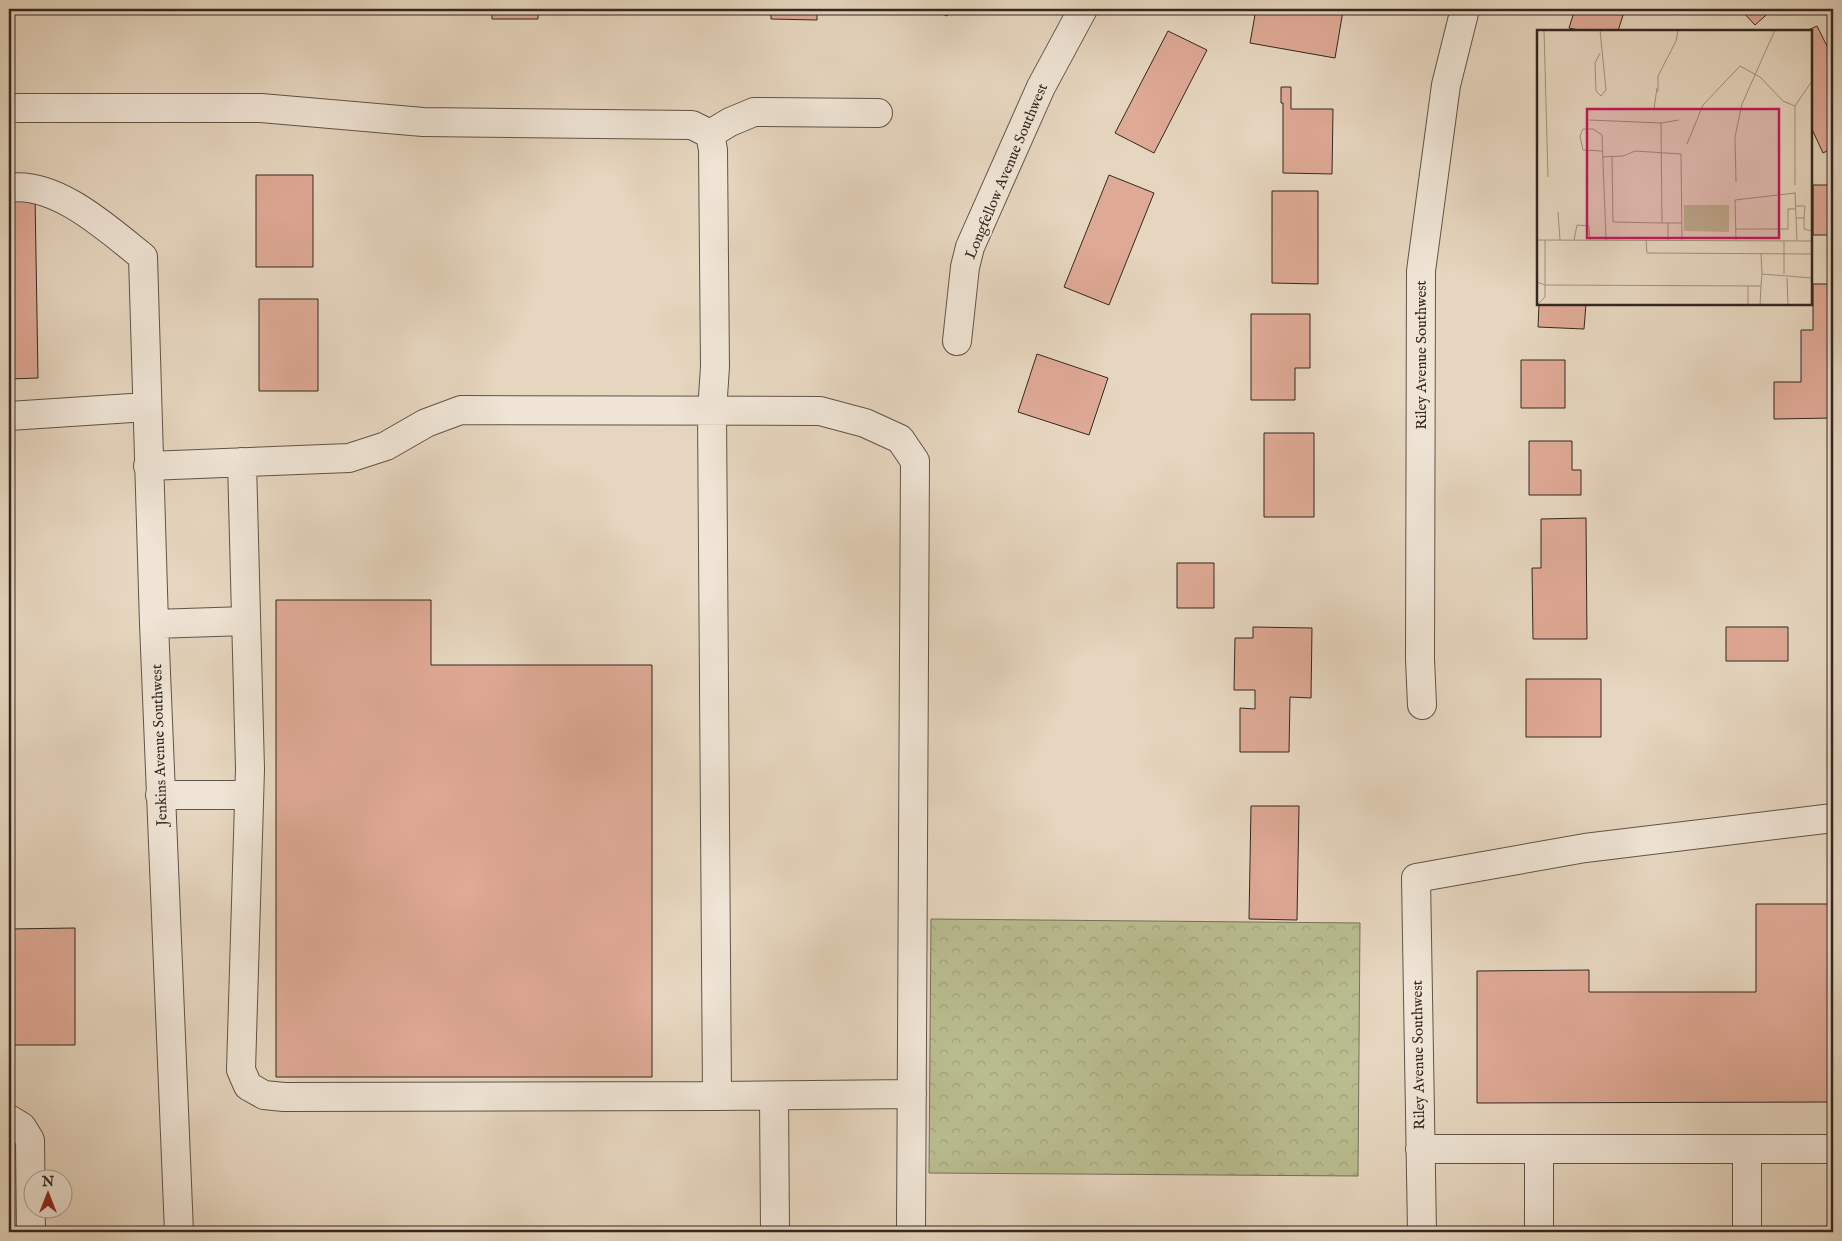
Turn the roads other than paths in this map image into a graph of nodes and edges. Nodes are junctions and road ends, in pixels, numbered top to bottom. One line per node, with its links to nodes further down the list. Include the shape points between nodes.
1 (1083, 9): 7 (street, Longfellow Avenue Southwest, via 1041,87 970,247)
2 (1465, 9): 15 (street, Riley Avenue Southwest, via 1446,85 1421,271)
3 (18, 108): 5 (street, via 262,108 423,122 692,125)
4 (878, 113): 5 (street, via 754,112)
5 (710, 134): 9 (street, via 714,150 715,367)
6 (9, 188): 8 (street, Jenkins Avenue Southwest, via 20,186 55,195 84,211 143,257)
7 (957, 342)
8 (147, 407): 10 (street); 12 (street, Jenkins Avenue Southwest)
9 (712, 411): 11 (street, via 461,410 426,423 386,446 349,458); 19 (street, via 820,411 865,423 900,439 914,461); 20 (street)
10 (9, 416)
11 (242, 462): 12 (street); 13 (street)
12 (148, 466): 14 (street, Jenkins Avenue Southwest)
13 (246, 622): 14 (street); 16 (street)
14 (154, 624): 17 (street, Jenkins Avenue Southwest)
15 (1422, 705)
16 (250, 794): 17 (street); 20 (street, via 241,1070 248,1086 264,1095 284,1097)
17 (160, 795): 28 (street, Jenkins Avenue Southwest)
18 (1833, 818): 23 (street, Riley Avenue Southwest, via 1585,848 1416,878)
19 (912, 1094): 21 (street); 30 (street)
20 (717, 1096): 21 (street)
21 (774, 1096): 29 (street)
22 (9, 1118): 27 (street, via 22,1127 30,1140)
23 (1420, 1149): 24 (street); 31 (street, Riley Avenue Southwest)
24 (1539, 1149): 26 (street); 32 (street)
25 (1833, 1149): 26 (street)
26 (1747, 1150): 33 (street)
27 (31, 1232)
28 (179, 1232)
29 (775, 1232)
30 (911, 1232)
31 (1422, 1232)
32 (1539, 1232)
33 (1748, 1232)

